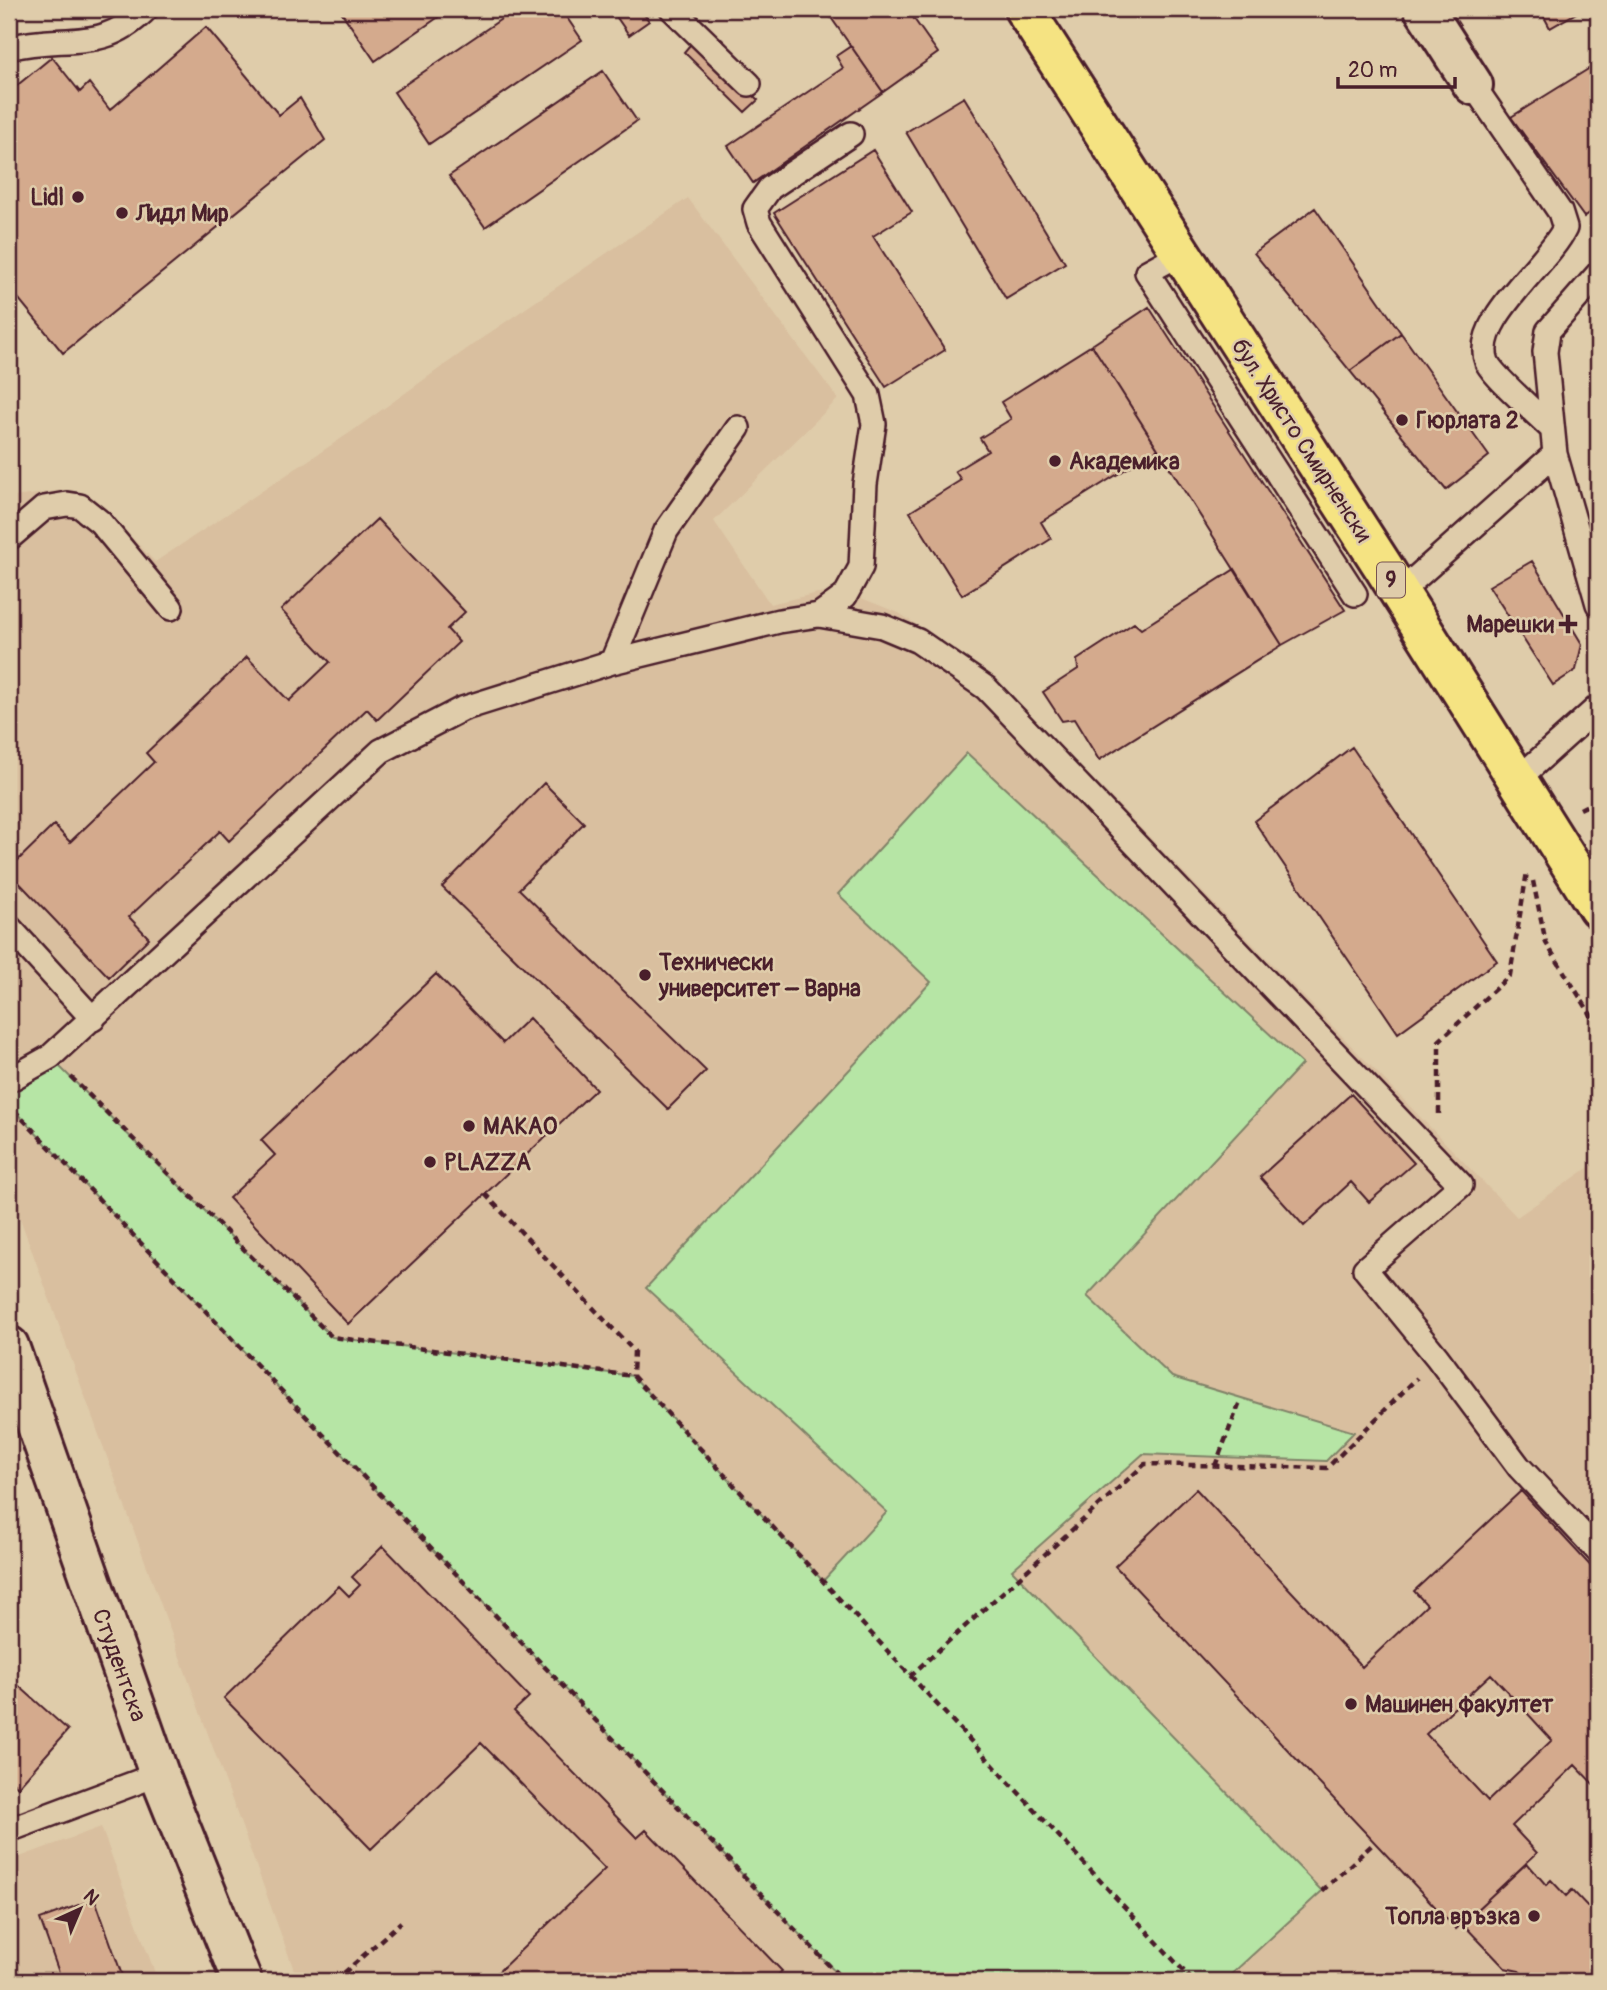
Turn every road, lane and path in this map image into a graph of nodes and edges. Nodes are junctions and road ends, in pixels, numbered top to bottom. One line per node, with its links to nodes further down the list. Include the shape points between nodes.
1 (146, 9): 5 (lane, via 104,38 32,41)
2 (672, 9): 6 (lane)
3 (1024, 9): 9 (main road, бул. Христо Смирненски / 9)
4 (1424, 9): 7 (street)
5 (9, 48)
6 (749, 84)
7 (1473, 85): 12 (lane, via 1560,212 1565,228 1557,244 1496,316 1485,340 1487,363)
8 (851, 134): 19 (lane, via 770,188 755,209 759,223 867,395 874,424 865,484 861,567 845,596)
9 (1182, 253): 15 (main road, бул. Христо Смирненски / 9); 16 (lane, via 1147,272)
10 (1598, 274): 12 (lane, via 1548,331 1545,352)
11 (738, 428): 20 (lane, via 666,531)
12 (1551, 428): 13 (lane)
13 (1555, 454): 15 (lane); 17 (lane)
14 (9, 538): 18 (lane, via 44,508 79,506 100,522)
15 (1399, 593): 22 (main road, бул. Христо Смирненски / 9)
16 (1354, 594)
17 (1598, 604)
18 (171, 608)
19 (819, 615): 20 (lane); 38 (lane, via 882,626 918,642 986,688 1461,1185 1365,1269 1519,1467)
20 (612, 662): 27 (lane, via 462,709 381,751)
21 (1598, 707): 22 (lane)
22 (1517, 780): 24 (main road, бул. Христо Смирненски / 9)
23 (1598, 800): 24 (path)
24 (1545, 825): 25 (main road, бул. Христо Смирненски / 9); 31 (path, via 1528,843 1510,975 1439,1041)
25 (1598, 908)
26 (9, 927): 27 (lane)
27 (93, 1018): 28 (lane)
28 (50, 1057): 29 (lane); 35 (path, via 332,1337)
29 (9, 1080)
30 (9, 1105): 48 (path)
31 (1439, 1121)
32 (485, 1194): 35 (path, via 634,1351)
33 (9, 1346): 40 (street, Студентска)
34 (1427, 1368): 37 (path, via 1326,1468)
35 (633, 1376): 39 (path)
36 (1241, 1399): 37 (path)
37 (1214, 1466): 39 (path, via 1144,1464)
38 (1598, 1551)
39 (910, 1676): 45 (path)
40 (159, 1774): 41 (lane); 46 (street, Студентска)
41 (9, 1830)
42 (1374, 1843): 43 (path)
43 (1322, 1891)
44 (401, 1922): 47 (path)
45 (1187, 1976): 49 (path); 50 (path)
46 (242, 1981)
47 (335, 1981)
48 (844, 1981)
49 (1182, 1981)
50 (1193, 1981)

